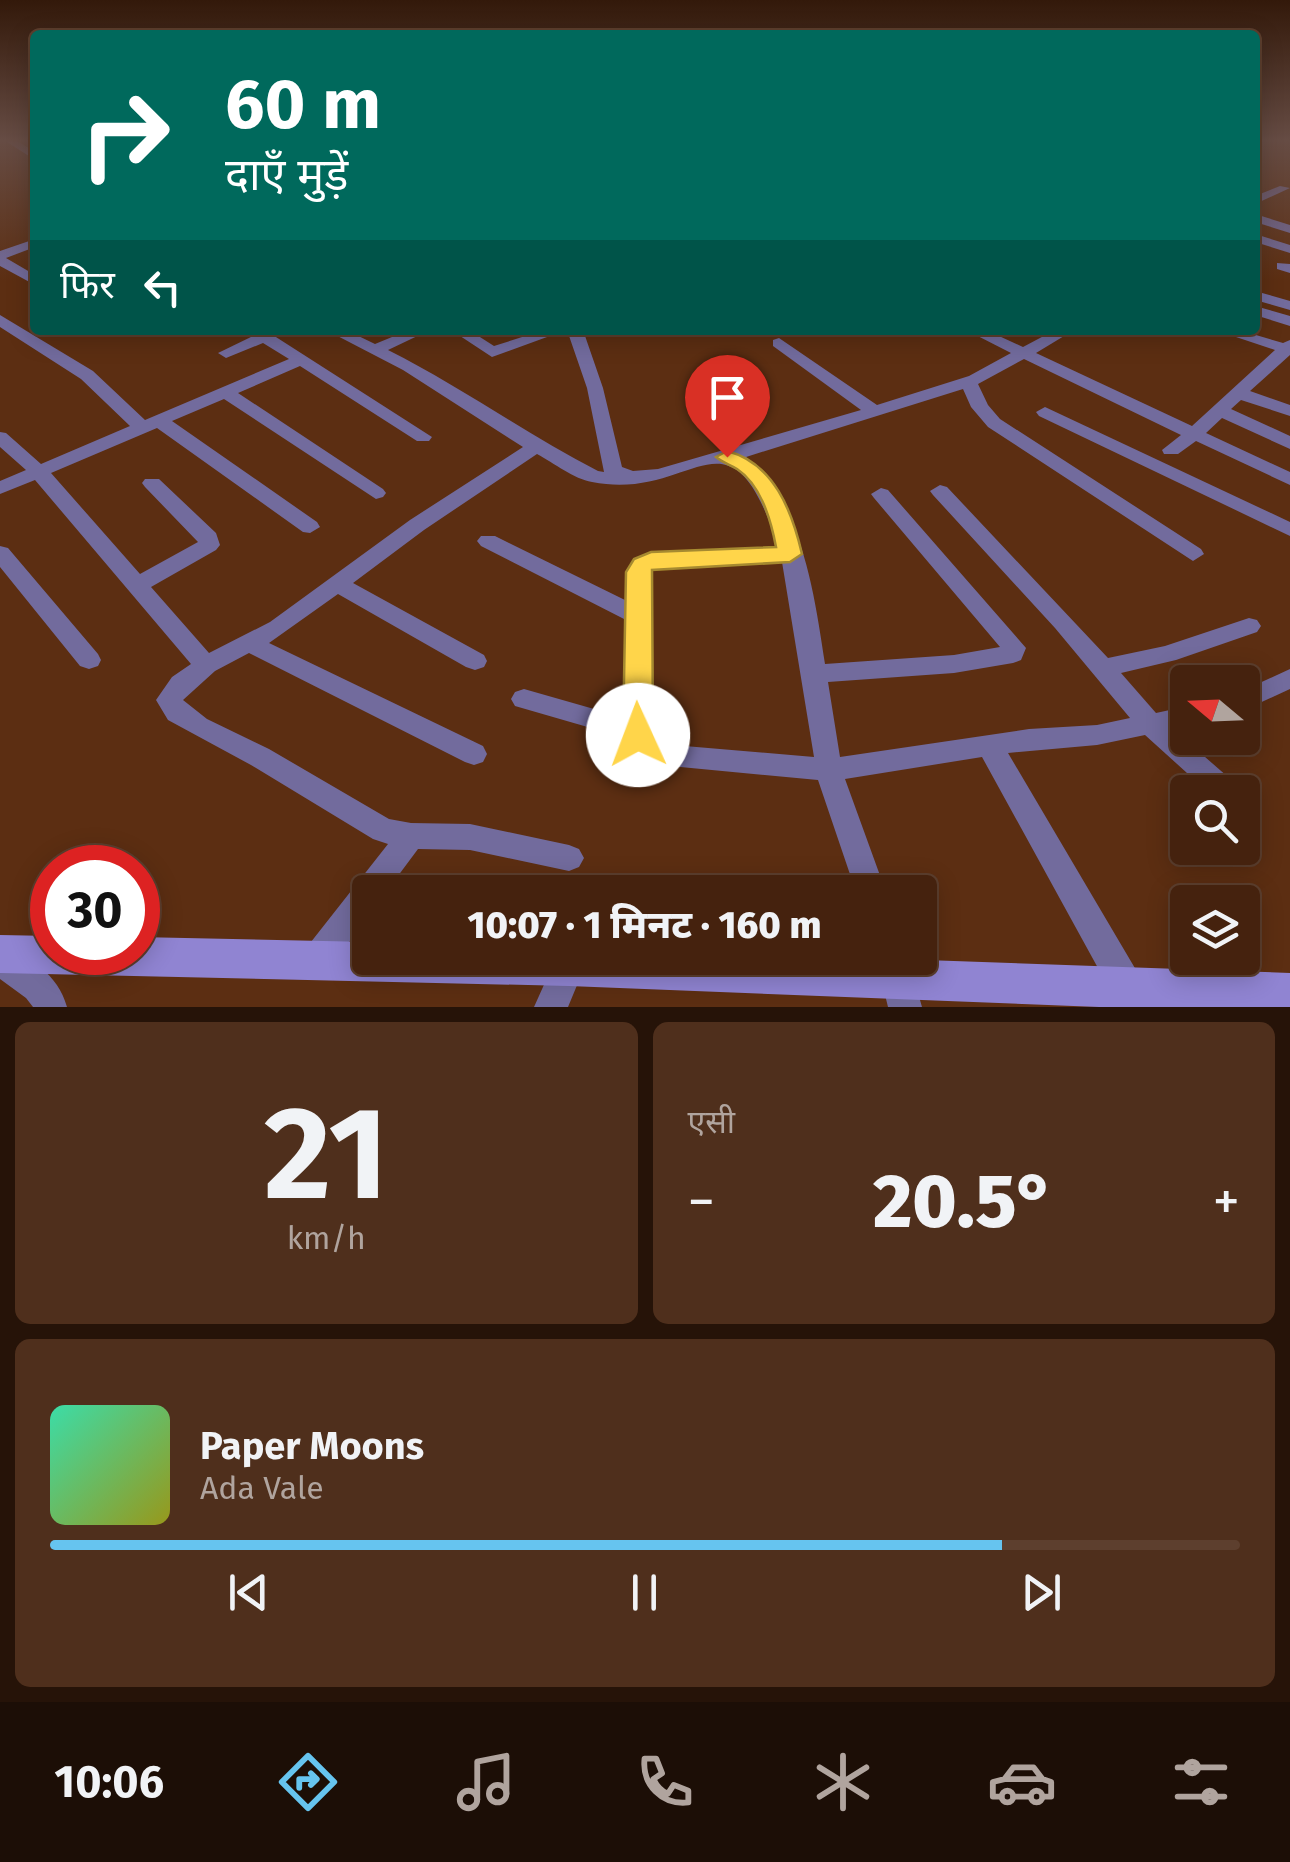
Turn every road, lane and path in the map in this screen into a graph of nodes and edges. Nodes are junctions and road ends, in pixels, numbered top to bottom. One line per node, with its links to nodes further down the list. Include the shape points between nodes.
1 (1284, 188): 2 (street)
2 (1260, 198)
3 (1260, 219): 4 (street)
4 (1286, 225)
5 (1260, 240): 7 (street)
6 (30, 245): 8 (street)
7 (1290, 249)
8 (0, 258): 9 (street)
9 (30, 278)
10 (1260, 297): 11 (street)
11 (1290, 306)
12 (1260, 312): 14 (street)
13 (0, 320): 37 (street)
14 (1290, 321)
15 (264, 335): 27 (street); 29 (street)
16 (344, 335): 26 (street)
17 (410, 335): 26 (street)
18 (466, 335): 19 (street, via 492,352)
19 (548, 335)
20 (577, 335): 48 (street, via 607,452)
21 (983, 335): 28 (street)
22 (1057, 335): 28 (street)
23 (1242, 335): 25 (street)
24 (780, 343): 34 (street)
25 (1288, 348): 32 (street)
26 (375, 350): 42 (street)
27 (226, 353)
28 (1020, 355): 30 (street); 38 (street)
29 (303, 359): 31 (street); 39 (street)
30 (968, 382): 34 (street); 58 (street, via 994,422)
31 (226, 393): 37 (street); 51 (street)
32 (1238, 393): 33 (street); 35 (street)
33 (1220, 410): 38 (street); 41 (street)
34 (874, 411): 44 (street)
35 (1290, 411)
36 (1045, 412): 54 (street)
37 (152, 425): 45 (street); 53 (street)
38 (1193, 435): 43 (street); 46 (street)
39 (423, 437)
40 (0, 438): 45 (street)
41 (1290, 443)
42 (533, 445): 48 (street); 59 (street)
43 (1171, 450)
44 (727, 457): 48 (street); 57 (street, via 747,466 768,492)
45 (38, 471): 49 (street); 60 (street)
46 (1290, 479)
47 (152, 483): 60 (street, via 209,545)
48 (623, 485)
49 (0, 488)
50 (940, 491): 67 (street)
51 (376, 494)
52 (881, 494): 68 (street, via 1014,648 1012,654)
53 (310, 527)
54 (1290, 530)
55 (488, 541): 61 (street)
56 (0, 554): 64 (street)
57 (790, 554): 61 (street, via 649,552 638,572); 68 (street)
58 (1193, 554)
59 (339, 584): 63 (street); 65 (street)
60 (138, 585): 66 (street)
61 (638, 616): 74 (street)
62 (1248, 626): 67 (street)
63 (249, 643): 66 (street); 76 (street)
64 (89, 660)
65 (475, 660)
66 (206, 665): 79 (street, via 169,700 177,713 383,830)
67 (1102, 668): 73 (street)
68 (818, 674): 77 (street)
69 (1290, 678): 70 (street)
70 (1260, 693)
71 (524, 699): 74 (street)
72 (1170, 720): 73 (street)
73 (1150, 724): 75 (street); 78 (street)
74 (637, 731): 77 (street, via 650,747 670,755)
75 (990, 746): 77 (street); 88 (street)
76 (474, 754)
77 (829, 770): 81 (street)
78 (1207, 775)
79 (411, 836): 80 (street, via 470,838); 83 (street)
80 (569, 858)
81 (864, 875)
82 (0, 958): 83 (street); 90 (street, via 44,991)
83 (318, 958): 84 (street)
84 (352, 959)
85 (565, 975): 91 (street)
86 (767, 975): 87 (street)
87 (899, 981): 88 (street)
88 (1128, 987): 89 (street)
89 (1290, 994)
90 (50, 1007)
91 (551, 1007)

